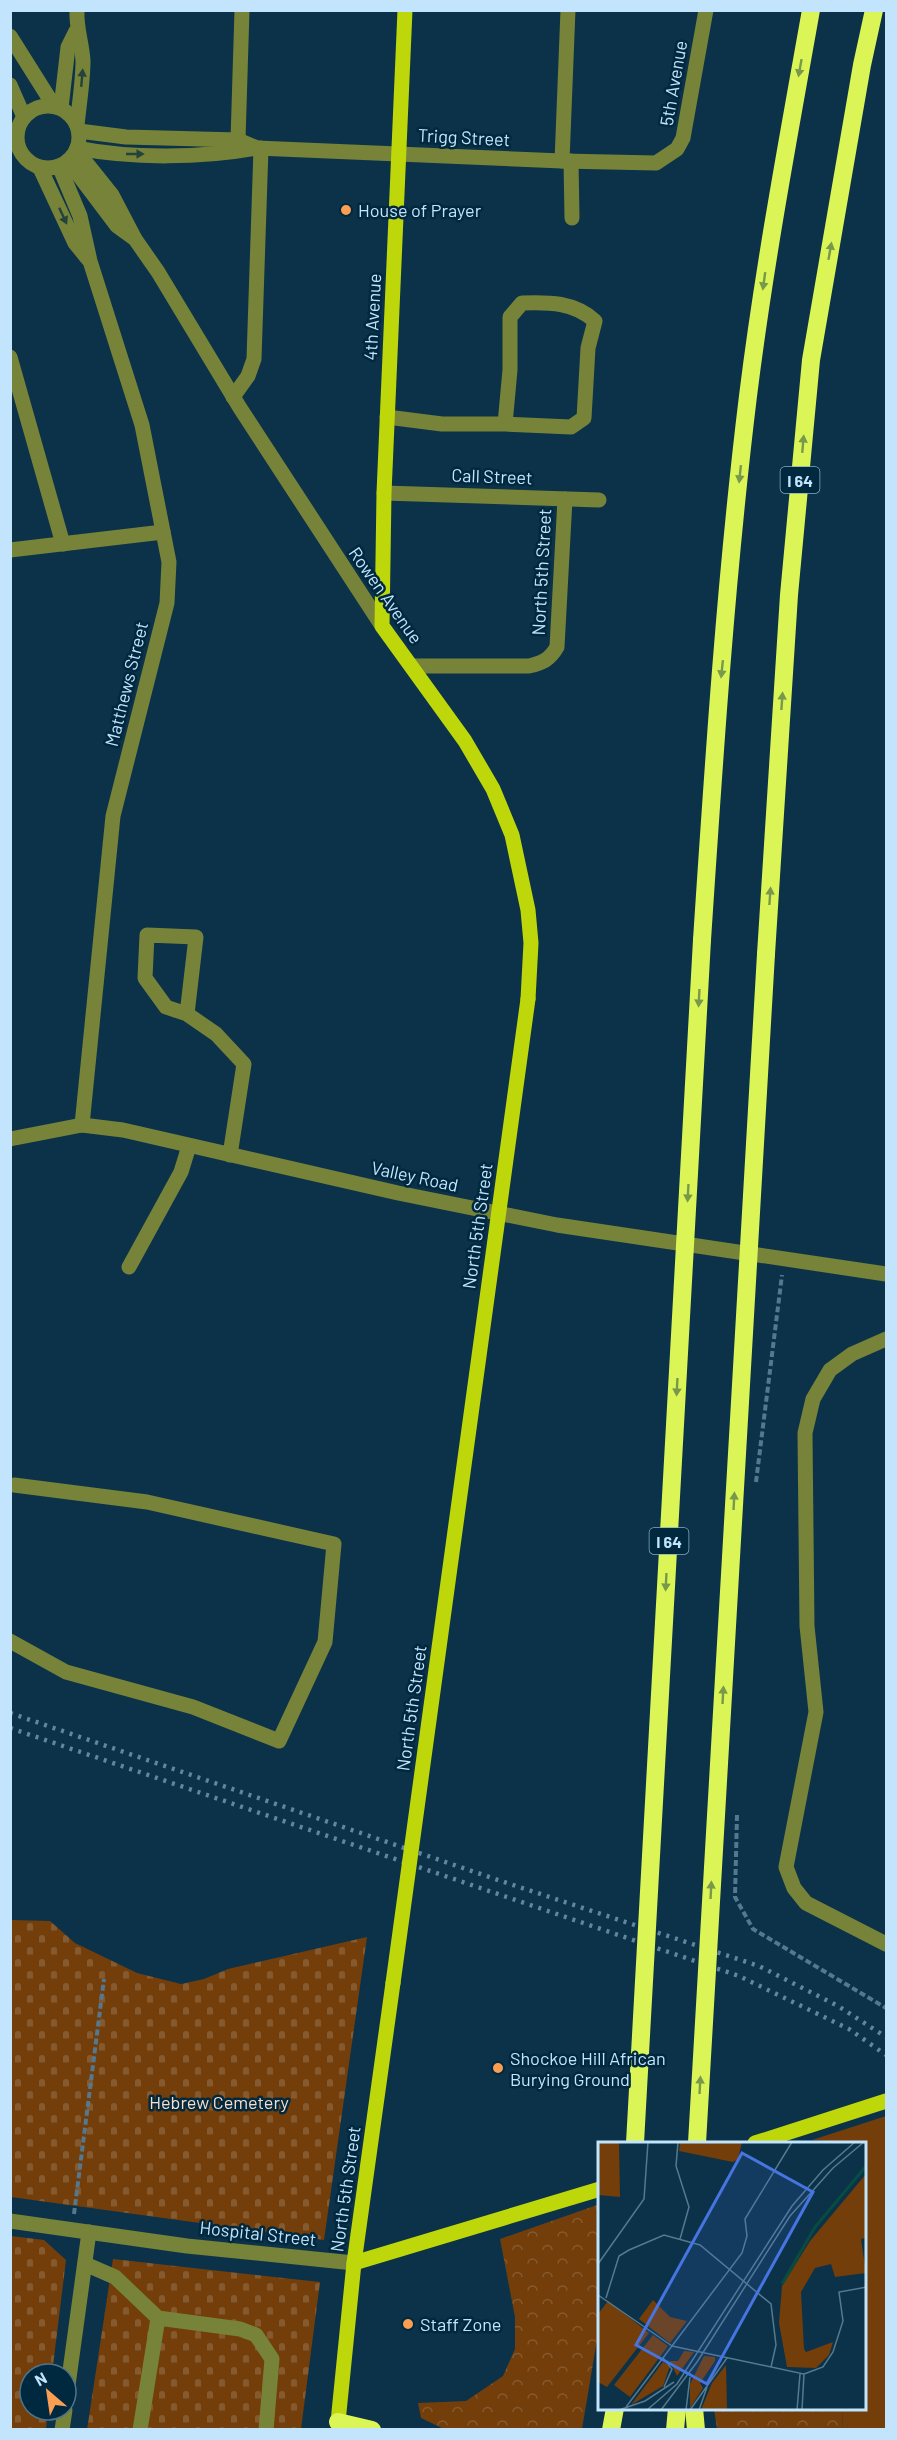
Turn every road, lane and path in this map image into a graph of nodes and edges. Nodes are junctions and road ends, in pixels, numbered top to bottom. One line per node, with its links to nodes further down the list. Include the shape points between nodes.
1 (77, 10): 8 (street)
2 (242, 10): 14 (street)
3 (405, 10): 17 (main road, 4th Avenue)
4 (568, 10): 20 (street)
5 (706, 10): 19 (street, 5th Avenue, via 683,138)
6 (811, 10): 54 (highway, I 64, one-way to 54, bridge, via 768,252 748,397 717,718)
7 (874, 10): 55 (highway, I 64, one-way to 7, bridge, via 789,595 811,360)
8 (76, 31): 11 (street); 13 (street, one-way to 8, via 83,63)
9 (10, 36): 11 (street)
10 (10, 85): 12 (street)
11 (57, 107): 12 (street, via 37,108); 13 (street, via 68,112)
12 (24, 117): 16 (street)
13 (78, 129): 14 (street, Trigg Street, via 126,137); 18 (street)
14 (238, 140): 15 (street, Trigg Street)
15 (259, 148): 17 (street, Trigg Street); 18 (street, Trigg Street, one-way to 15, via 229,153); 25 (street, via 254,359)
16 (15, 153): 21 (street)
17 (399, 153): 20 (street, Trigg Street); 26 (main road, 4th Avenue)
18 (70, 157): 21 (street); 23 (street, Matthews Street); 25 (street, Rowen Avenue, via 112,195)
19 (667, 157): 20 (street, Trigg Street, via 656,163)
20 (567, 161): 22 (street)
21 (40, 168): 23 (street, Matthews Street, one-way to 23, via 75,243)
22 (572, 218)
23 (90, 261): 31 (street, Matthews Street, via 142,424)
24 (10, 357): 32 (street)
25 (233, 397): 34 (street, Rowen Avenue)
26 (387, 417): 27 (street, via 442,424); 28 (main road, 4th Avenue)
27 (506, 424): 27 (street, via 510,317 522,303 555,302 586,312 595,321 588,348 584,418 571,427)
28 (384, 493): 29 (street, Call Street); 34 (main road, 4th Avenue)
29 (565, 498): 30 (street, Call Street); 35 (street, North 5th Street, via 557,647 547,660 529,666)
30 (599, 500)
31 (164, 531): 32 (street); 38 (street, Matthews Street, via 169,562 167,603 112,816)
32 (63, 544): 33 (street)
33 (10, 550)
34 (382, 626): 35 (main road, Rowen Avenue)
35 (412, 666): 36 (main road, Rowen Avenue, via 465,741 493,789 512,835 528,910)
36 (528, 999): 61 (main road, North 5th Street, bridge)
37 (187, 1014): 37 (street, via 196,937 147,934 145,978 166,1007); 41 (street, via 216,1034 244,1064)
38 (82, 1125): 39 (street, Valley Road); 40 (street, Valley Road)
39 (10, 1139)
40 (189, 1146): 41 (street, Valley Road); 43 (street, via 181,1173)
41 (230, 1155): 42 (street, Valley Road, via 557,1224)
42 (783, 1259): 44 (street, Valley Road); 46 (path)
43 (129, 1267)
44 (886, 1274)
45 (886, 1339): 50 (street, via 852,1354 830,1370 813,1400 805,1433 807,1626 816,1712 786,1868 806,1903)
46 (756, 1483)
47 (12, 1488): 48 (street, via 147,1502 334,1544 325,1642 279,1742 193,1707 66,1672)
48 (10, 1641)
49 (737, 1814): 52 (path, via 735,1897 753,1929)
50 (886, 1944)
51 (104, 1979): 59 (path)
52 (886, 2008)
53 (886, 2101): 56 (main road)
54 (635, 2142)
55 (697, 2142)
56 (758, 2142)
57 (598, 2190): 61 (main road, Hospital Street)
58 (10, 2221): 59 (street, Hospital Street)
59 (72, 2229): 60 (street, Hospital Street)
60 (89, 2232): 61 (street, Hospital Street); 62 (street)
61 (354, 2263): 69 (main road, North 5th Street)
62 (85, 2264): 63 (street, via 115,2277); 64 (street)
63 (158, 2318): 70 (street); 71 (street, via 229,2327 256,2335 272,2359)
64 (71, 2362)
65 (617, 2410): 73 (highway)
66 (617, 2410): 74 (highway)
67 (677, 2410): 75 (highway)
68 (694, 2410): 76 (highway)
69 (337, 2427): 72 (highway)
70 (140, 2430)
71 (266, 2430)
72 (372, 2430)
73 (611, 2430)
74 (618, 2430)
75 (675, 2430)
76 (696, 2430)

